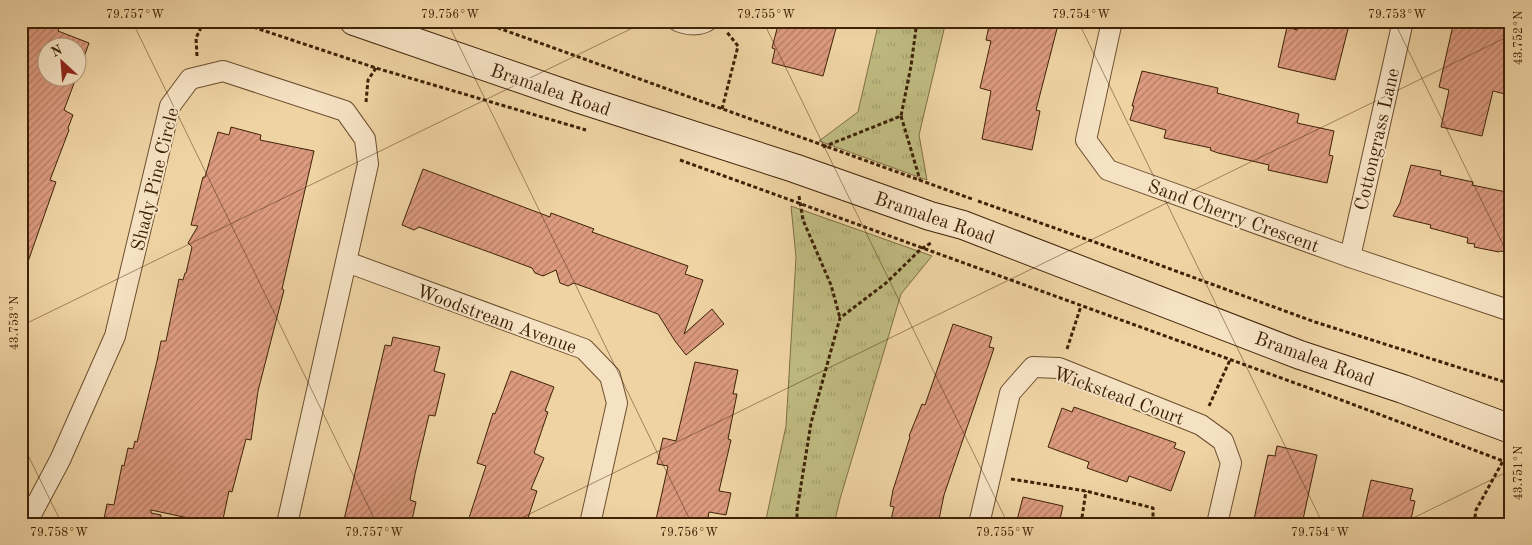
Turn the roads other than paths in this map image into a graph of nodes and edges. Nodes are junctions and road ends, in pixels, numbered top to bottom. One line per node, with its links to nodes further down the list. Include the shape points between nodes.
1 (354, 21): 9 (main road, Bramalea Road, via 963,225 1300,355)
2 (678, 21): 5 (street)
3 (1112, 21): 6 (street, Sand Cherry Crescent, via 1086,140 1108,170)
4 (1403, 21): 6 (street, Cottongrass Lane)
5 (715, 24)
6 (1350, 257): 8 (street, Sand Cherry Crescent)
7 (347, 262): 10 (street, Shady Pine Circle, via 368,164 365,139 345,112 223,71 190,79 170,106 115,336 60,460); 11 (street, Shady Pine Circle); 12 (street, Woodstream Avenue, via 584,350 610,376 617,403)
8 (1511, 311)
9 (1511, 429)
10 (26, 524)
11 (287, 524)
12 (590, 524)
13 (979, 524): 14 (street, Wickstead Court, via 1010,393 1033,368 1058,368 1201,425 1222,441 1231,463)
14 (1217, 524)

